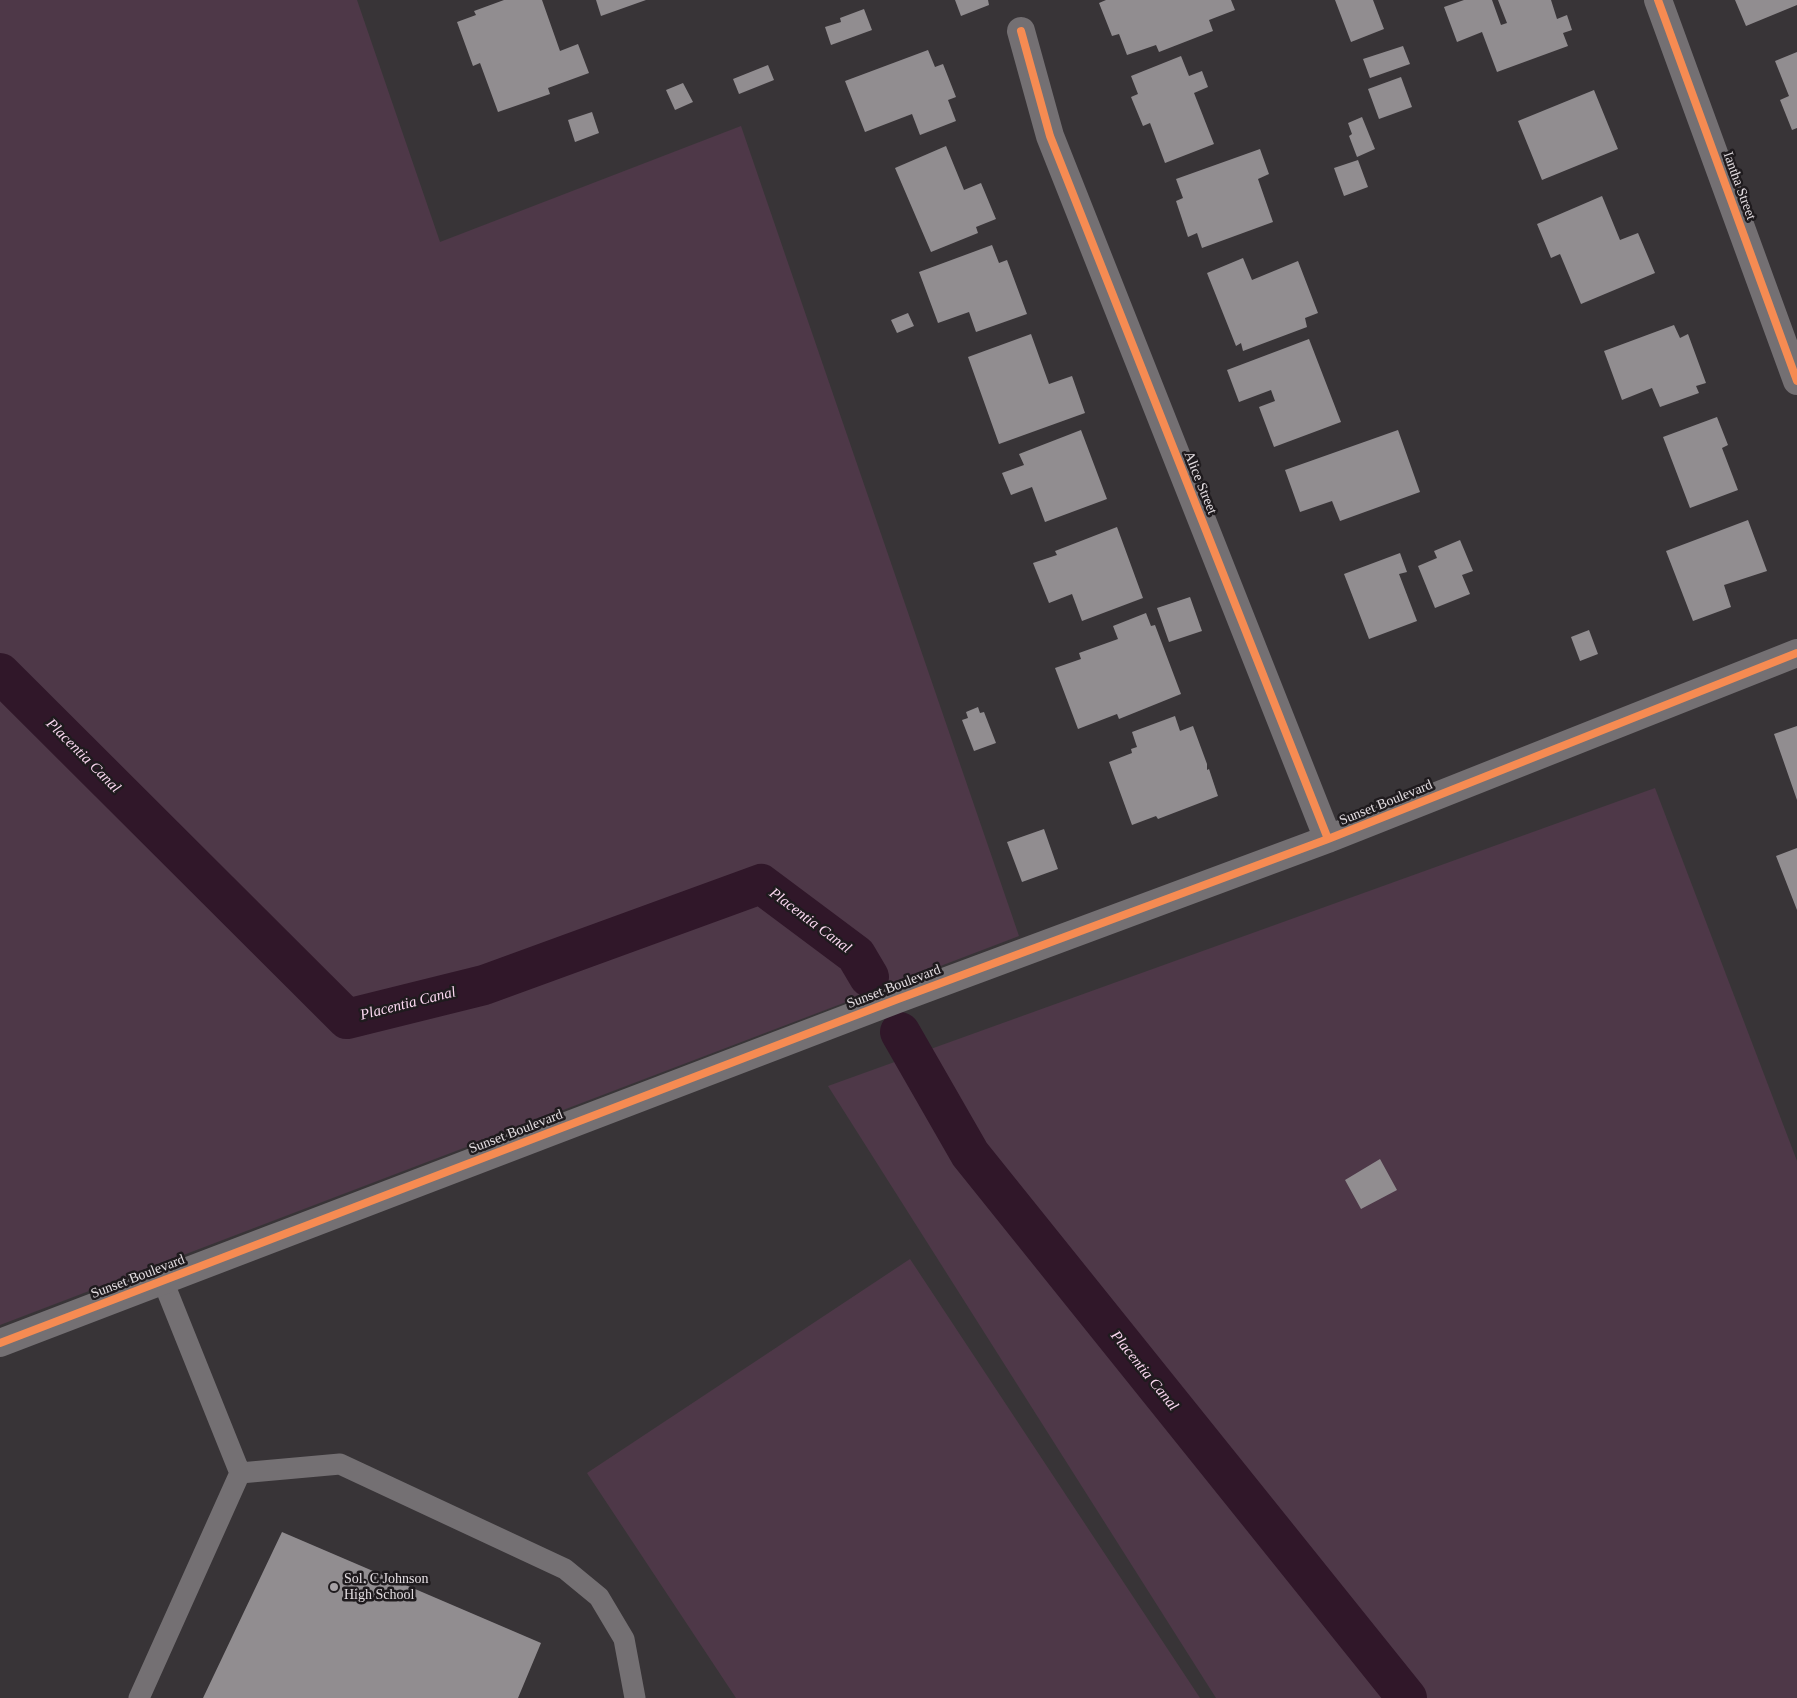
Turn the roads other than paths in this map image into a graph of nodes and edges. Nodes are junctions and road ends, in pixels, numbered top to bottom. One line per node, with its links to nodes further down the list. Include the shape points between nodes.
1 (1658, 0): 3 (street, Iantha Street)
2 (1021, 31): 5 (street, Alice Street, via 1050,136)
3 (1797, 381)
4 (1797, 653): 5 (street, Sunset Boulevard)
5 (1328, 839): 6 (street, Sunset Boulevard, via 898,999)
6 (164, 1281): 7 (street, Sunset Boulevard); 8 (lane)
7 (0, 1343)
8 (240, 1473): 9 (lane); 10 (lane, via 340,1464 565,1569 599,1597 624,1639)
9 (138, 1698)
10 (635, 1698)

